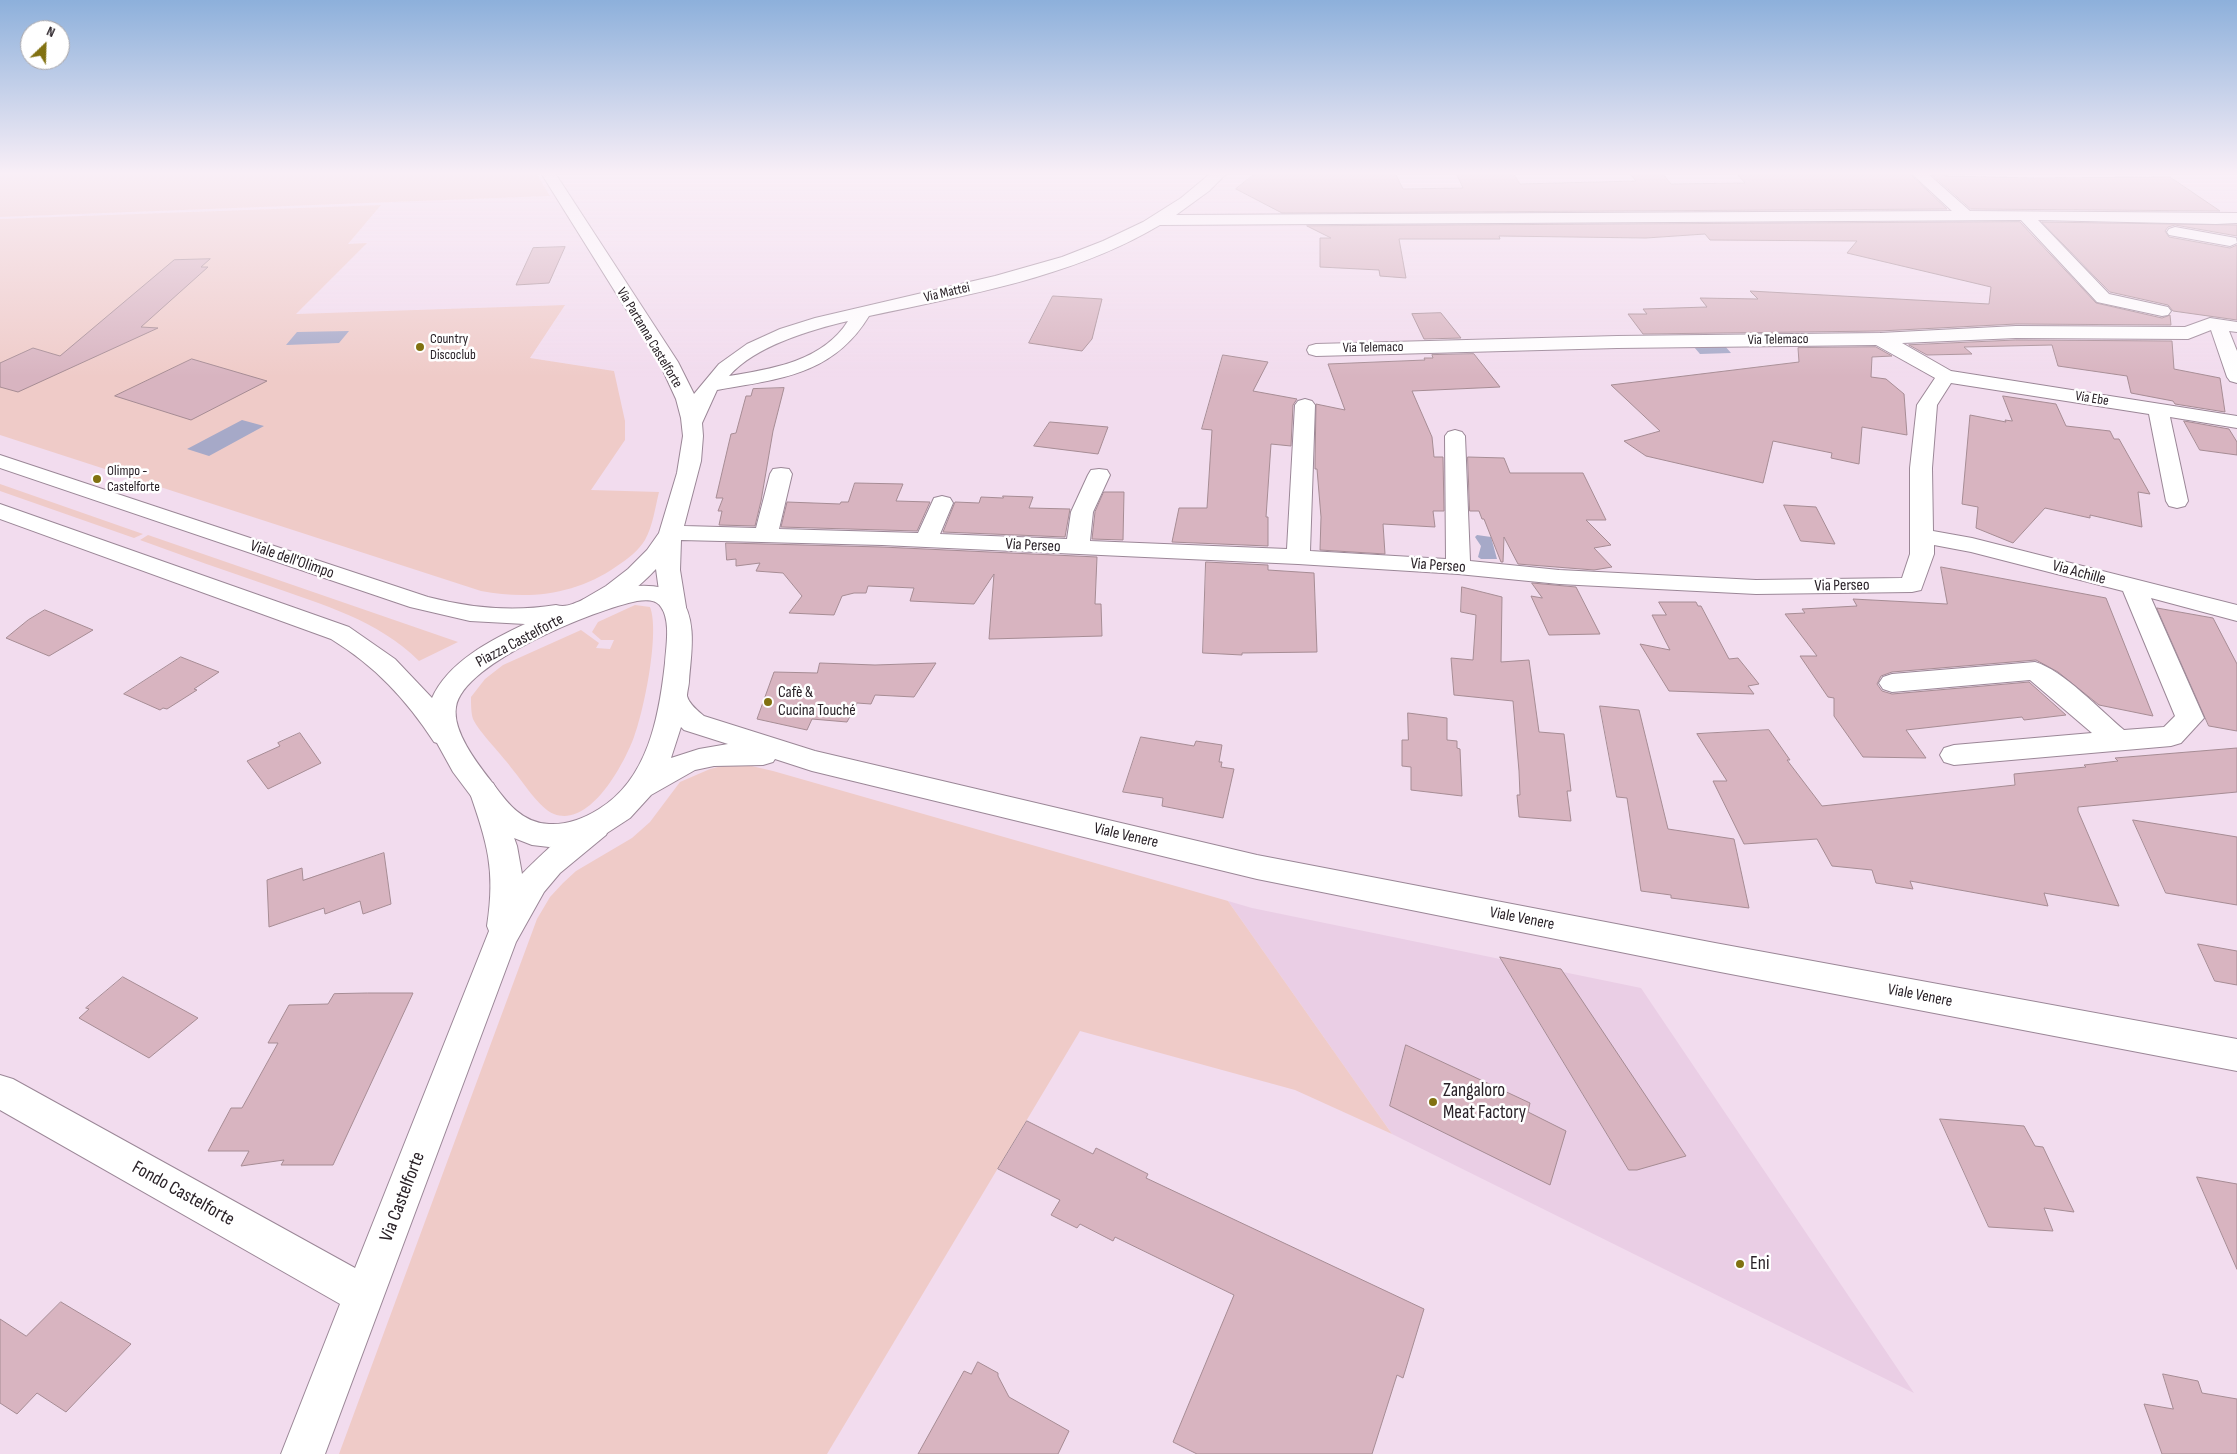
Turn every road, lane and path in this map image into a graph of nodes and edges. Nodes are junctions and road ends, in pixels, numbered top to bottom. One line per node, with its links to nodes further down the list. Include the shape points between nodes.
1 (591, 241): 16 (street, Via Partanna Castelforte, via 669,365)
2 (1117, 241): 6 (street, Via Mattei, via 1067,261)
3 (2049, 241): 7 (street, via 2103,298)
4 (2207, 241): 5 (street)
5 (2234, 247)
6 (862, 312): 12 (street, Via Mattei, via 785,333 746,354); 12 (street, via 856,327 823,357 787,372)
7 (2222, 325): 8 (street, Via Telemaco, via 2188,334 2016,332); 11 (street)
8 (1880, 339): 9 (street, Via Telemaco); 10 (street)
9 (1316, 350)
10 (1946, 376): 14 (street, Via Ebe); 26 (street, Via Perseo, via 1927,405 1921,468)
11 (2237, 377)
12 (711, 385): 16 (street, Via Mattei, via 700,398)
13 (1305, 405): 29 (street)
14 (2158, 409): 15 (street, Via Ebe); 21 (street)
15 (2237, 422)
16 (692, 423): 24 (street, Via Partanna Castelforte, via 689,469)
17 (1456, 436): 30 (street)
18 (0, 461): 32 (street, Viale dell'Olimpo, via 448,610 522,618)
19 (781, 474): 25 (street)
20 (1100, 475): 28 (street, via 1082,512)
21 (2177, 501)
22 (942, 503): 27 (street)
23 (0, 511): 38 (street, via 340,633 396,673 417,694)
24 (671, 532): 25 (street, Via Perseo); 32 (street, via 656,555 636,575); 33 (street, Via Partanna Castelforte, via 670,577)
25 (766, 535): 27 (street, Via Perseo)
26 (1922, 536): 30 (street, Via Perseo, via 1922,554 1912,585 1756,587 1560,577); 31 (street, Via Achille, via 1972,545)
27 (926, 540): 28 (street, Via Perseo)
28 (1078, 548): 29 (street, Via Perseo)
29 (1298, 557): 30 (street, Via Perseo)
30 (1458, 567)
31 (2134, 588): 34 (street, Via Achille); 37 (street, via 2190,718 2171,736)
32 (591, 605): 33 (street, Piazza Castelforte, via 616,596 646,593 668,598); 38 (street, Piazza Castelforte, via 494,652 457,679 445,695 442,706)
33 (674, 607): 36 (street, Piazza Castelforte, via 679,644)
34 (2237, 613)
35 (1892, 682): 37 (street, via 2035,671)
36 (676, 700): 40 (street, Viale Venere, via 682,712 694,723); 41 (street, Piazza Castelforte, via 666,740)
37 (2118, 741): 39 (street)
38 (449, 742): 42 (street, Piazza Castelforte)
39 (1954, 755)
40 (812, 760): 41 (street, Viale Venere, via 743,753 708,756 674,768); 45 (street, Viale Venere, via 1257,867)
41 (641, 788): 43 (street, Piazza Castelforte, via 624,808)
42 (483, 790): 43 (street, Piazza Castelforte, via 502,816 523,831 551,836); 44 (street, Via Castelforte, via 506,864)
43 (594, 827): 44 (street, Via Castelforte, via 533,883)
44 (502, 940): 47 (street, Via Castelforte)
45 (2237, 1055)
46 (0, 1091): 47 (street, Fondo Castelforte)
47 (365, 1296): 48 (street, Via Castelforte)
48 (304, 1454)

